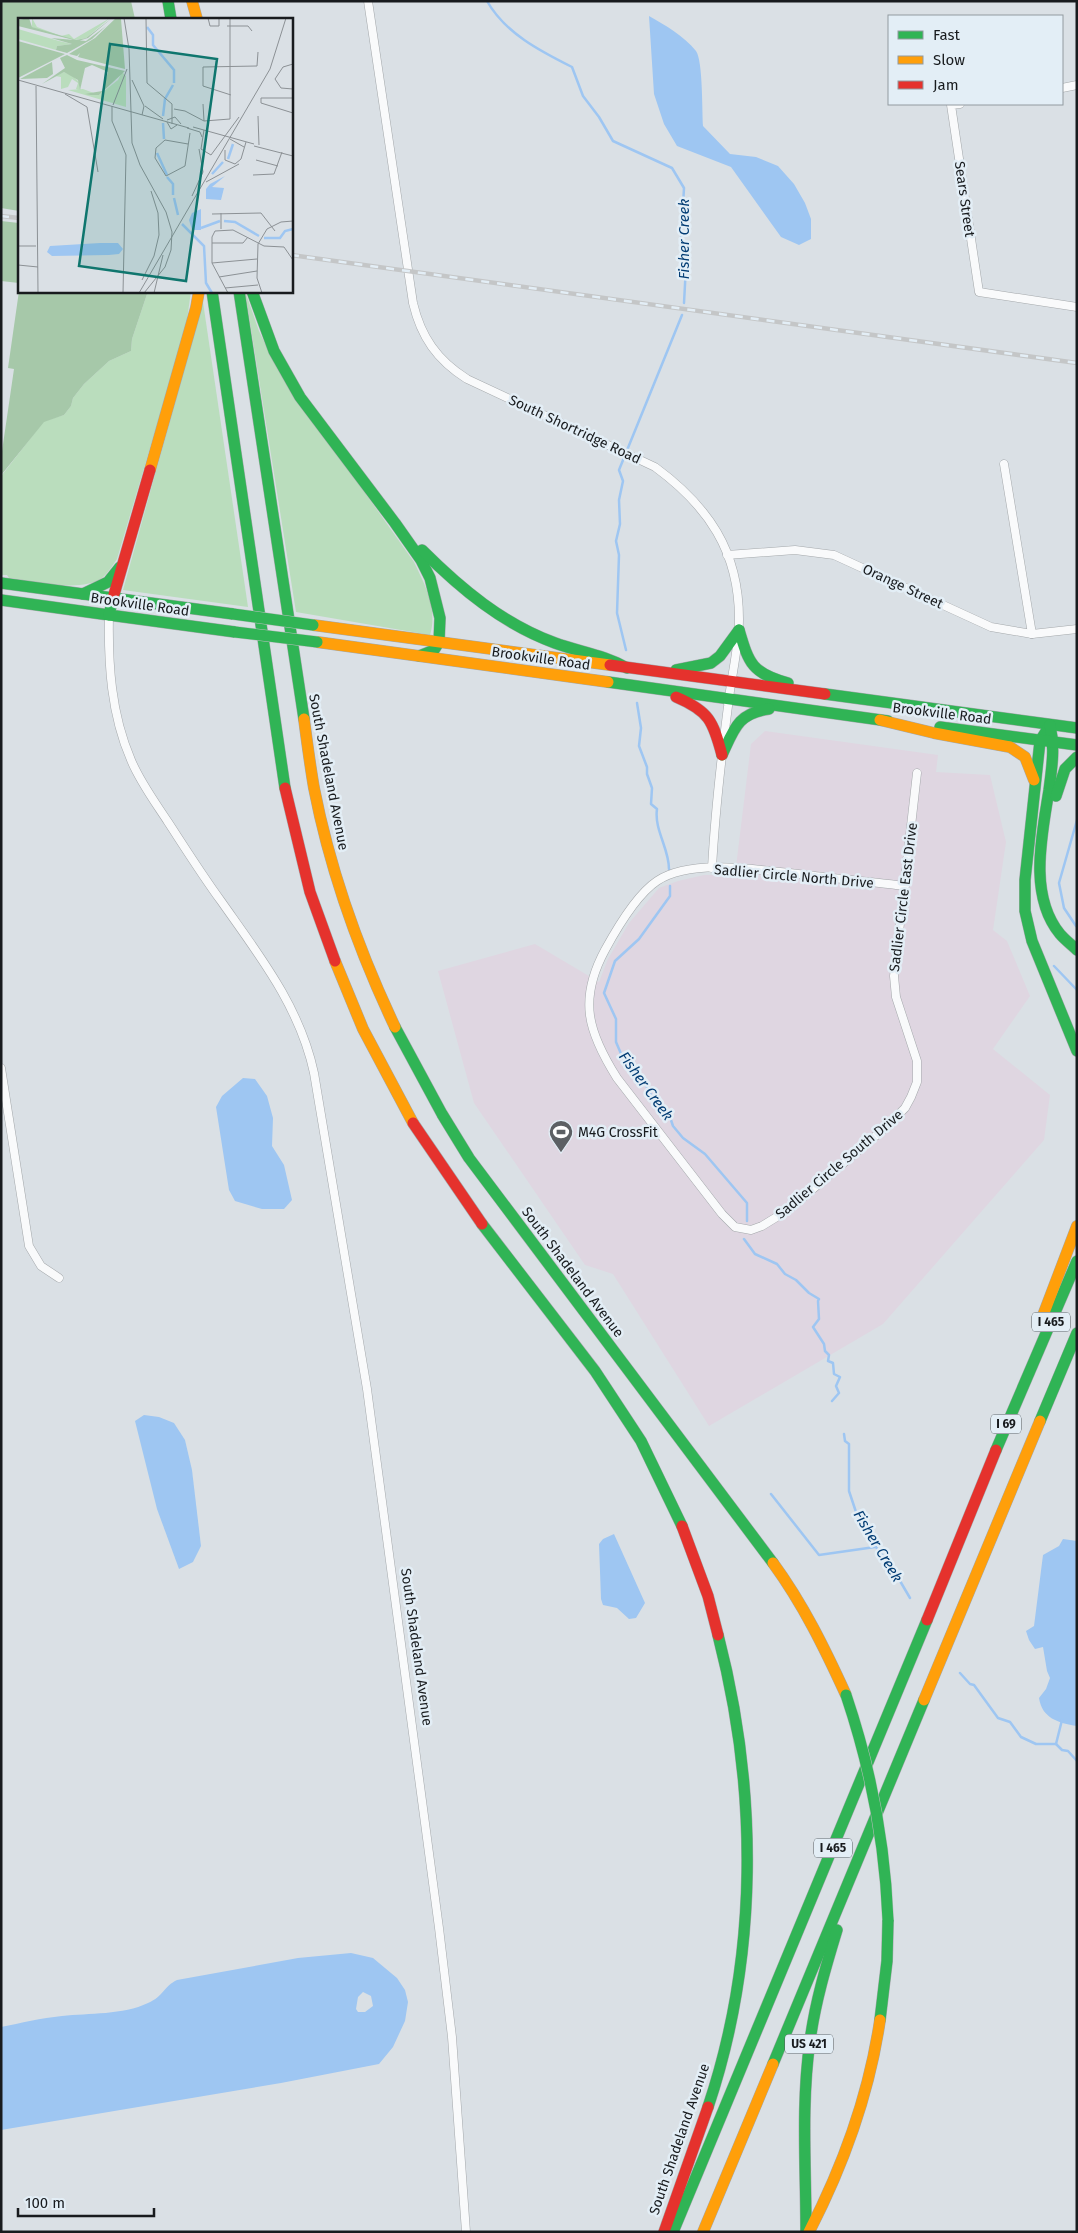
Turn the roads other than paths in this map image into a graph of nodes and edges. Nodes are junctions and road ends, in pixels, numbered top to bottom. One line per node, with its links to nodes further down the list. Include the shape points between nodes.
1 (168, 1): 4 (main road)
2 (192, 1): 5 (main road)
3 (368, 1): 16 (street, South Shortridge Road, via 413,303 423,334 443,362 467,379 655,467 680,485 700,507)
4 (171, 18)
5 (197, 18)
6 (1077, 85): 7 (street)
7 (1063, 88)
8 (951, 105): 13 (street, Sears Street, via 979,292)
9 (199, 292): 17 (main road)
10 (212, 292): 62 (main road, South Shadeland Avenue, via 285,788 304,872 328,947 371,1047 425,1142 460,1195 594,1371 646,1453 691,1551 727,1667 739,1734 747,1811 748,1882 743,1949 734,2011 719,2074)
11 (239, 292): 65 (main road, South Shadeland Avenue, bridge, via 314,788 344,904 380,997 425,1088 464,1150 768,1553 806,1613 846,1695 866,1756 884,1854 888,1920 885,1988 876,2048 856,2121 835,2181)
12 (252, 292): 15 (main road, via 274,351 300,397)
13 (1077, 307)
14 (1004, 464): 25 (street)
15 (395, 523): 26 (main road, via 421,560 434,587 440,618); 28 (main road, via 456,583 499,615 536,635 614,660)
16 (727, 555): 24 (street, South Shortridge Road, via 736,588); 25 (street, Orange Street, via 795,550 834,555 991,627)
17 (123, 562): 19 (main road, via 113,578); 20 (main road)
18 (1, 583): 19 (main road, Brookville Road)
19 (83, 594): 20 (main road, Brookville Road)
20 (113, 598): 22 (main road); 26 (main road, Brookville Road, bridge)
21 (1, 600): 22 (main road, Brookville Road)
22 (109, 615): 27 (main road, Brookville Road, bridge); 61 (street, South Shadeland Avenue, via 113,695 130,759 151,796 284,992 302,1032 314,1073 367,1389 435,1892 452,2037)
23 (1077, 629): 25 (street, Orange Street)
24 (739, 630): 29 (main road, via 711,663); 30 (street, South Shortridge Road); 32 (main road, via 743,651 753,668 773,680)
25 (1032, 634)
26 (439, 642): 27 (main road, via 434,650); 28 (main road, Brookville Road)
27 (419, 656): 31 (main road, Brookville Road)
28 (627, 668): 29 (main road, Brookville Road)
29 (666, 673): 30 (main road, Brookville Road)
30 (731, 682): 32 (main road, Brookville Road); 33 (street, South Shortridge Road)
31 (660, 690): 33 (main road, Brookville Road); 41 (main road, via 704,711 712,721)
32 (815, 694): 36 (main road, Brookville Road)
33 (728, 699): 34 (main road, Brookville Road); 41 (street, South Shortridge Road)
34 (792, 707): 35 (main road, Brookville Road); 41 (main road, via 745,715 736,725)
35 (880, 720): 38 (main road, Brookville Road); 44 (main road, via 1010,747 1029,764)
36 (1050, 725): 37 (main road, Brookville Road); 38 (main road); 39 (main road)
37 (1077, 728)
38 (1040, 741): 39 (main road, Brookville Road); 44 (main road)
39 (1055, 743): 40 (main road, Brookville Road); 46 (main road)
40 (1077, 745)
41 (722, 755): 45 (street, South Shortridge Road)
42 (1077, 757): 46 (main road, via 1065,767 1060,778 1050,839)
43 (917, 773): 47 (street, Sadlier Circle East Drive)
44 (1035, 789): 49 (main road, via 1025,880 1027,920 1032,942)
45 (712, 868): 47 (street, Sadlier Circle North Drive); 53 (street, Sadlier Circle North Drive, via 663,878 642,895 616,929 595,968 590,985 590,1012 600,1048 617,1078 726,1220)
46 (1040, 875): 48 (main road, via 1042,899 1048,916 1058,933)
47 (905, 886): 51 (street, Sadlier Circle East Drive, via 894,982 899,1007 916,1052)
48 (1077, 950)
49 (1077, 1051)
50 (1, 1068): 55 (street, via 29,1246 39,1264)
51 (917, 1079): 53 (street, Sadlier Circle South Drive, via 905,1108 879,1133 788,1210 759,1228)
52 (1077, 1226): 58 (main road, via 1044,1314)
53 (743, 1230)
54 (1077, 1261): 58 (main road, I 465)
55 (58, 1278)
56 (1077, 1333): 57 (main road, I 465)
57 (1074, 1343): 60 (main road, I 465)
58 (1023, 1383): 59 (main road, I 69)
59 (990, 1464): 63 (main road, I 465)
60 (858, 1862): 64 (main road, I 465); 65 (main road, US 421, via 824,1971 811,2029 806,2089)
61 (466, 2232)
62 (664, 2232)
63 (674, 2232)
64 (703, 2232)
65 (808, 2232)

